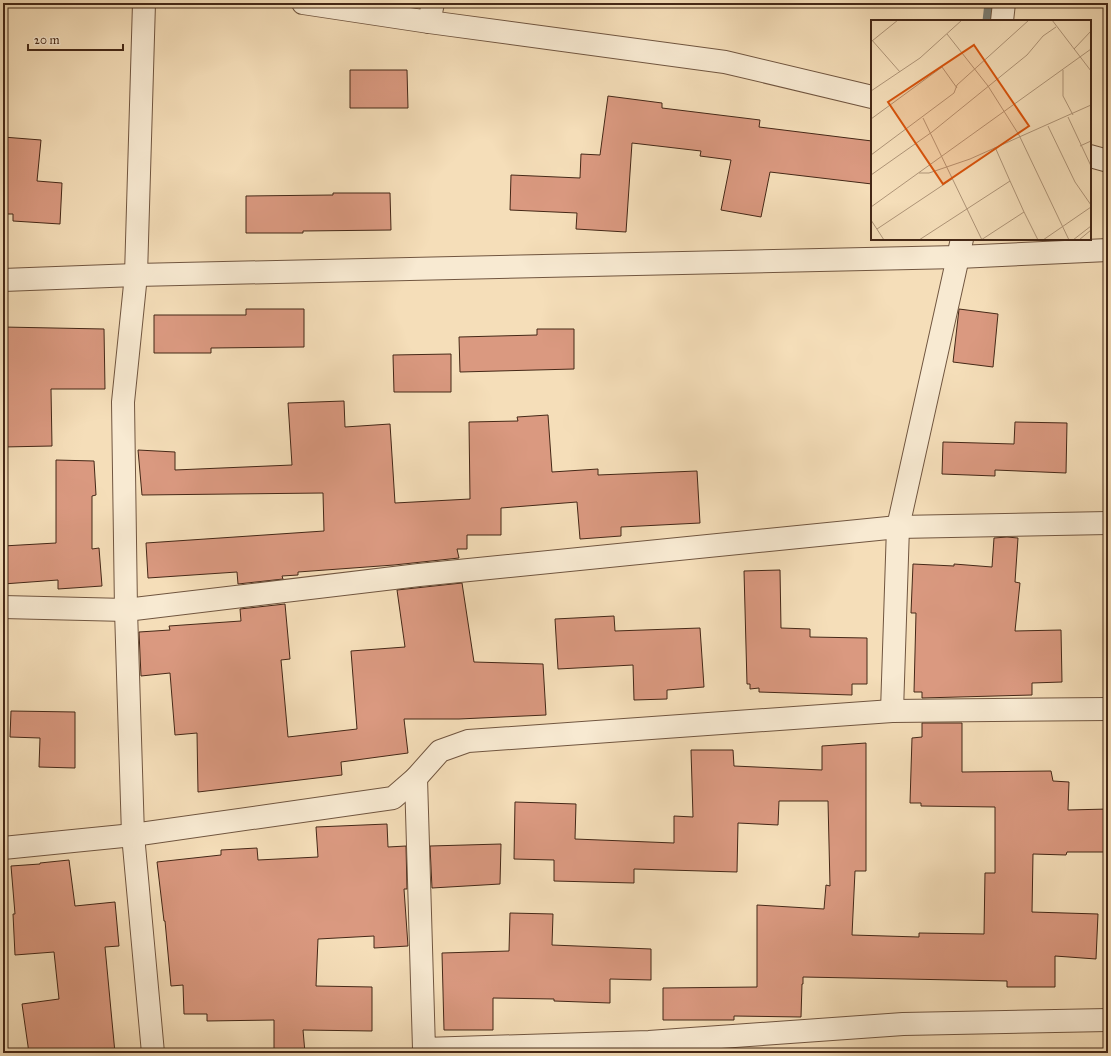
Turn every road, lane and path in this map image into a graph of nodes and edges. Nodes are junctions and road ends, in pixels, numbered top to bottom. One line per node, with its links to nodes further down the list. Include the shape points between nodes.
1 (144, 3): 11 (street)
2 (303, 3): 4 (street)
3 (1004, 3): 5 (street)
4 (431, 13): 6 (street, via 725,62)
5 (1002, 20)
6 (871, 97)
7 (1091, 156): 8 (street)
8 (1108, 161)
9 (960, 248): 10 (street); 11 (street); 14 (street)
10 (1108, 250)
11 (136, 275): 12 (street); 16 (street, via 123,402)
12 (3, 280)
13 (1108, 523): 14 (street)
14 (898, 527): 16 (street, via 419,575); 18 (street)
15 (3, 607): 16 (street)
16 (126, 610): 20 (street)
17 (1108, 709): 18 (street)
18 (892, 711): 19 (street, via 468,741 440,751)
19 (416, 778): 20 (street, via 393,798); 22 (street, via 424,1049 649,1042 903,1024)
20 (133, 835): 21 (street); 23 (street)
21 (3, 848)
22 (1108, 1020)
23 (153, 1053)

